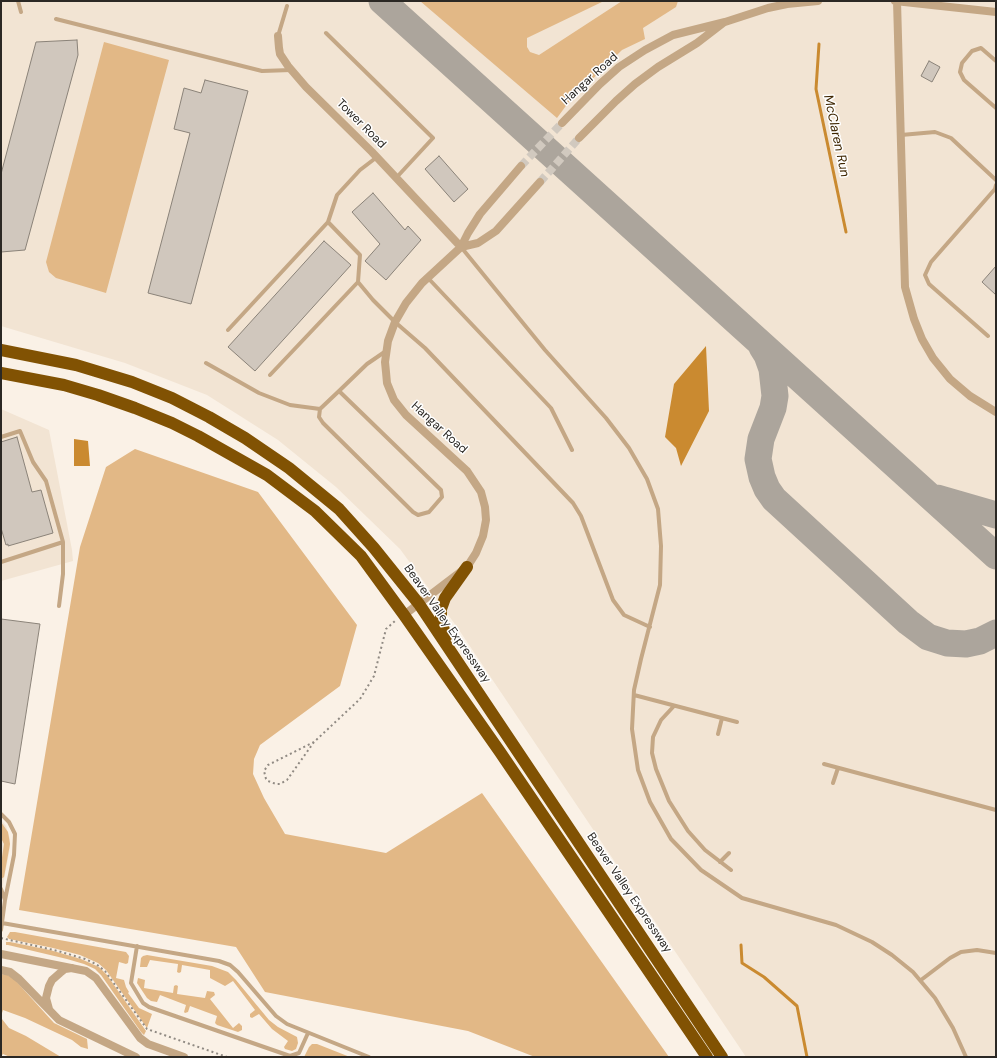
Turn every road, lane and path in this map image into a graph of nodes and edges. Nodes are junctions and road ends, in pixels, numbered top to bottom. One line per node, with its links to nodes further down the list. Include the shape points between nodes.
1 (18, 1): 5 (lane)
2 (818, 1): 8 (street, Hangar Road, via 768,8)
3 (896, 1): 6 (street); 15 (street)
4 (287, 6): 10 (lane, Tower Road)
5 (21, 12)
6 (996, 12)
7 (56, 19): 12 (lane, via 262,71)
8 (725, 22): 14 (street, Hangar Road, via 673,35 645,50 609,75); 16 (street, Hangar Road, via 635,84)
9 (326, 33): 19 (lane, via 433,138)
10 (278, 36): 12 (street, Tower Road, via 280,54)
11 (996, 61): 13 (lane, via 981,48 972,51 962,63 960,72 964,80)
12 (291, 70): 17 (street, Tower Road)
13 (996, 108)
14 (562, 123)
15 (901, 135): 20 (lane, via 935,132 951,138); 38 (street, via 905,287 914,319 922,339 950,379 970,396)
16 (580, 138)
17 (377, 157): 19 (street, Tower Road); 23 (lane, via 360,170 337,195)
18 (521, 166): 24 (street, Hangar Road, via 480,214)
19 (396, 178): 24 (street, Tower Road)
20 (996, 180)
21 (540, 182): 24 (street, Hangar Road, via 496,231 478,244)
22 (996, 185): 29 (lane, via 931,262 926,274 929,284)
23 (328, 222): 26 (lane, via 360,255); 28 (lane)
24 (461, 247): 25 (street, Hangar Road); 47 (lane, via 606,418 629,448 646,479 658,509 661,546 660,585)
25 (428, 278): 27 (street, Hangar Road, via 406,303); 40 (lane, via 550,408)
26 (358, 282): 27 (lane); 35 (lane)
27 (395, 322): 32 (street, Hangar Road); 47 (lane, via 425,348 572,503 581,516 612,600 624,615)
28 (228, 330)
29 (988, 336)
30 (1, 342): 31 (highway)
31 (6, 351): 44 (highway, Beaver Valley Expressway, via 76,365 144,386 187,405 245,438 289,468 339,509)
32 (386, 351): 36 (lane, via 367,364); 43 (street, Hangar Road, via 387,383 399,408 467,471 481,492 485,507 485,529 476,553)
33 (206, 363): 37 (lane, via 259,393 290,404)
34 (1, 373): 46 (highway, via 81,390 135,408 198,436 267,475 315,511 362,556)
35 (270, 375)
36 (339, 391): 37 (lane); 37 (lane, via 441,490 442,497 429,512 418,515 413,512 323,423 319,417)
37 (320, 409)
38 (996, 412)
39 (1, 436): 41 (lane, via 20,431 33,462 46,481)
40 (572, 450)
41 (63, 542): 42 (lane); 45 (lane)
42 (1, 562)
43 (467, 567): 44 (street, Hangar Road); 48 (highway, via 445,598 441,609 441,620)
44 (419, 604): 46 (street, Hangar Road); 48 (highway, Beaver Valley Expressway)
45 (59, 606)
46 (404, 615): 54 (path, via 386,629 377,668 365,692 349,711); 78 (highway)
47 (650, 627): 49 (lane)
48 (450, 650): 79 (highway, Beaver Valley Expressway)
49 (634, 695): 50 (lane); 72 (lane, via 632,729 638,770 650,802 670,839 701,870 742,898 836,925 872,942 906,965)
50 (674, 706): 51 (lane); 61 (lane, via 661,720 653,737 652,753 656,770 681,822 696,841)
51 (722, 718): 52 (lane); 53 (lane)
52 (737, 722)
53 (718, 734)
54 (314, 742): 54 (path, via 268,765 264,771 266,779 276,784 287,780)
55 (824, 764): 56 (lane)
56 (838, 768): 57 (lane); 58 (lane)
57 (833, 783)
58 (996, 810)
59 (1, 814): 64 (lane, via 15,834 14,855)
60 (729, 853): 61 (lane)
61 (720, 862): 62 (lane)
62 (731, 870)
63 (1, 889): 64 (lane)
64 (5, 900): 65 (lane)
65 (2, 923): 66 (lane); 67 (lane)
66 (1, 930)
67 (137, 946): 74 (lane, via 225,963 242,976 276,1016); 74 (lane, via 131,983 149,1007 290,1056 299,1053)
68 (996, 953): 72 (lane, via 977,950 961,952)
69 (1, 954): 70 (street)
70 (75, 968): 73 (street, via 65,969 52,980 46,998); 76 (street, via 86,971 96,978 140,1038 148,1044)
71 (1, 970): 73 (street, via 10,972 19,979)
72 (921, 980): 80 (lane, via 953,1028)
73 (51, 1013): 75 (street, via 59,1020)
74 (308, 1033): 77 (lane)
75 (136, 1057)
76 (184, 1057)
77 (369, 1057)
78 (707, 1057)
79 (722, 1057)
80 (966, 1057)

